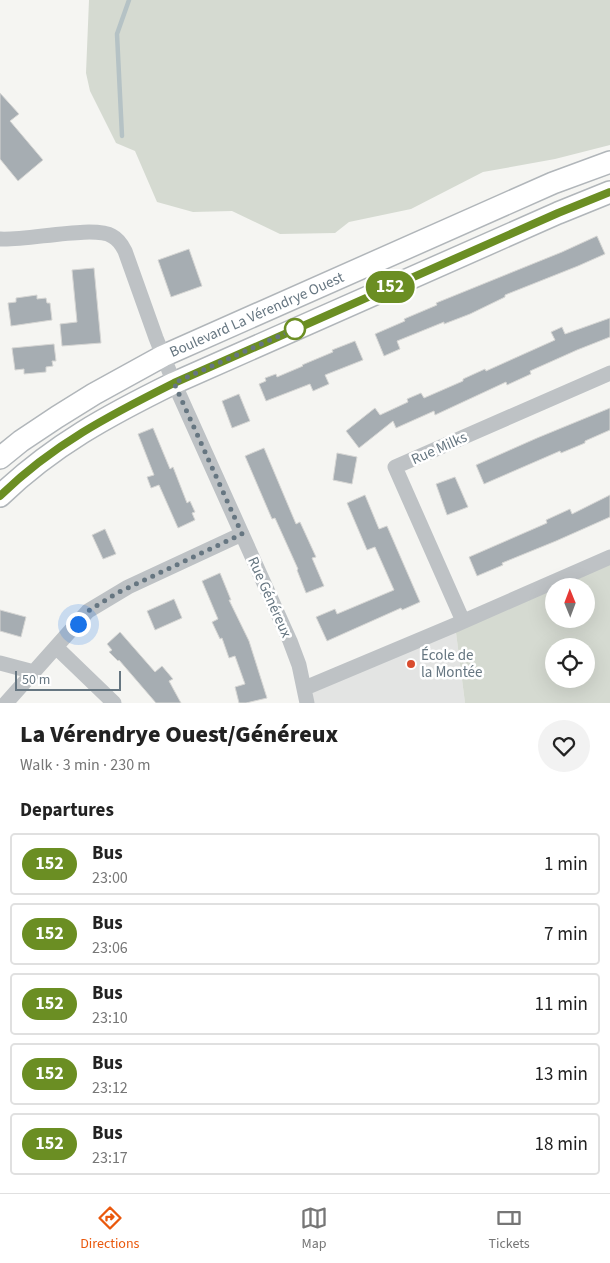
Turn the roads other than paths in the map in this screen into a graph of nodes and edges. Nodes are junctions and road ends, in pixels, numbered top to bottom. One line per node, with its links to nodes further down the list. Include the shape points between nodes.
1 (610, 162): 4 (main road, Boulevard La Vérendrye Ouest, via 553,183)
2 (610, 192): 6 (main road, Boulevard La Vérendrye Ouest)
3 (0, 239): 4 (street, Rue Généreux, via 96,231 113,236 125,250)
4 (163, 356): 6 (street, Rue Généreux); 7 (main road, Boulevard La Vérendrye Ouest, via 57,417)
5 (610, 373): 11 (street, Rue Milks, via 395,467)
6 (174, 383): 8 (main road, Boulevard La Vérendrye Ouest, via 80,432); 9 (street, Rue Généreux)
7 (0, 458)
8 (0, 496)
9 (242, 534): 12 (street, via 102,602 88,611); 15 (street, Rue Généreux, via 290,641)
10 (610, 557): 11 (street)
11 (462, 621): 15 (street)
12 (57, 648): 14 (street); 17 (street)
13 (0, 663): 14 (street)
14 (34, 672): 16 (street)
15 (304, 688): 18 (street, Rue Généreux)
16 (6, 703)
17 (114, 703)
18 (307, 703)

